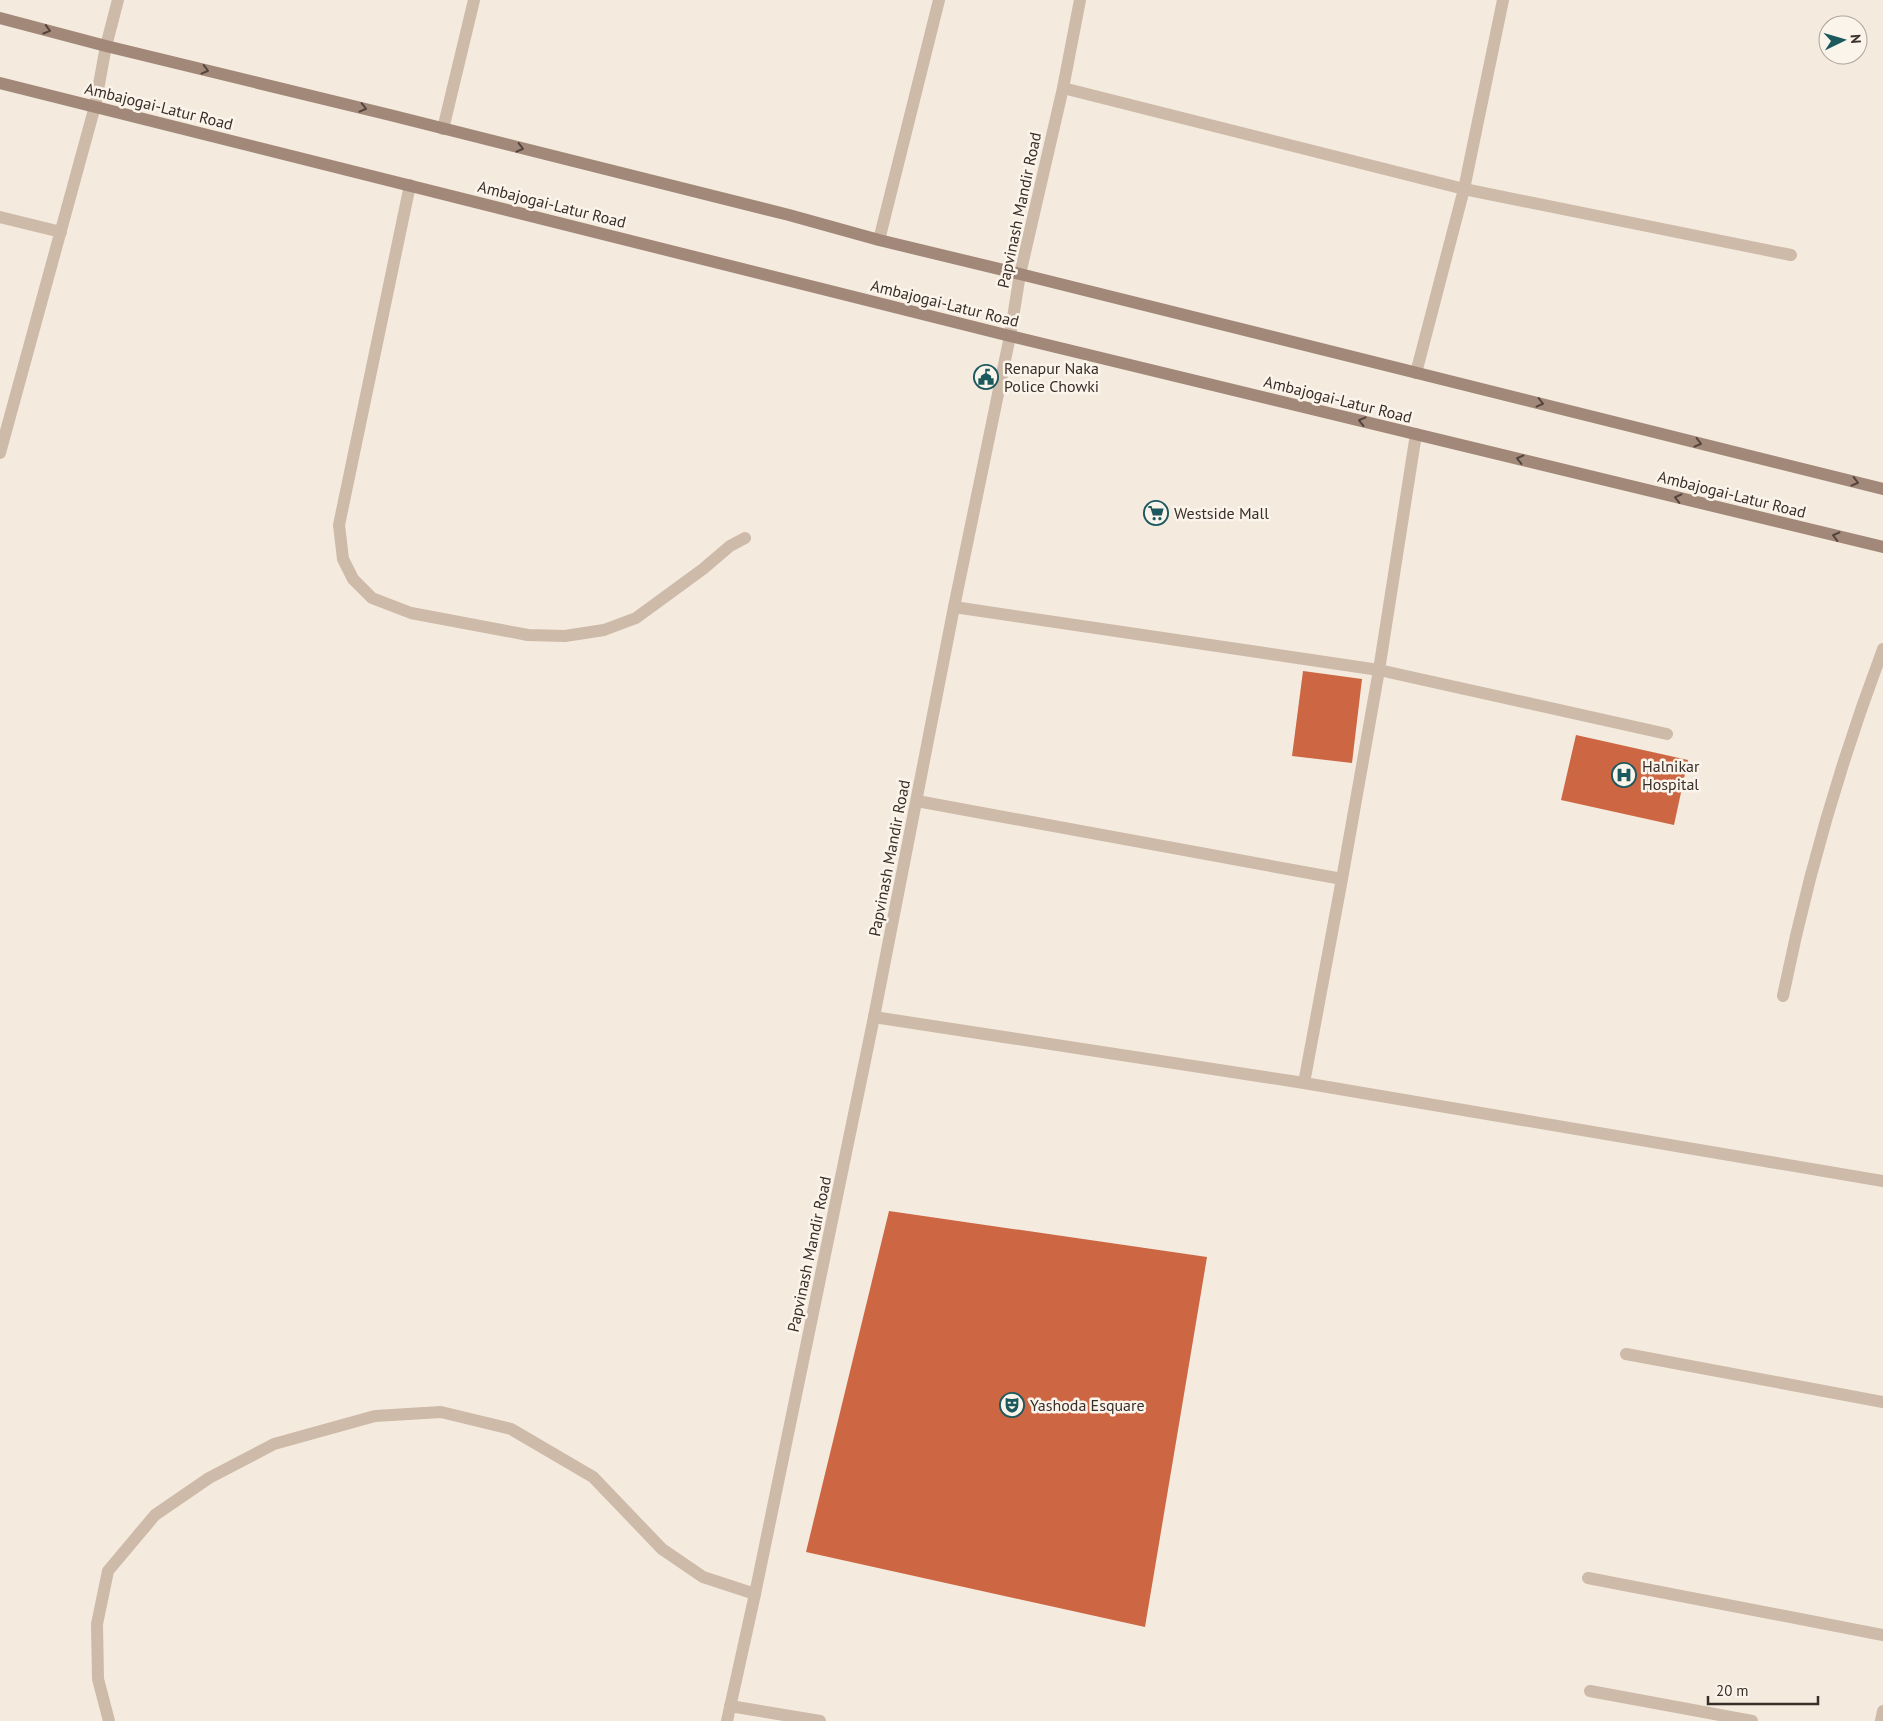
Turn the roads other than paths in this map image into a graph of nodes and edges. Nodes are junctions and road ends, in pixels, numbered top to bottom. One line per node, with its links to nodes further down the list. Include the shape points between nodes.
1 (118, 0): 7 (street)
2 (474, 0): 11 (street)
3 (939, 0): 16 (street)
4 (1080, 0): 9 (street, Papvinash Mandir Road)
5 (1503, 0): 13 (street)
6 (0, 18): 7 (main road, one-way to 7)
7 (106, 46): 10 (street); 11 (main road, one-way to 11)
8 (0, 83): 10 (main road, Ambajogai-Latur Road)
9 (1063, 88): 13 (street); 18 (street, Papvinash Mandir Road)
10 (95, 106): 12 (main road, Ambajogai-Latur Road); 15 (street)
11 (443, 129): 16 (main road, one-way to 16)
12 (410, 185): 19 (main road, Ambajogai-Latur Road); 24 (street, via 338,525 343,559 353,578 372,598 411,613 528,635 565,636 604,630 636,618)
13 (1464, 189): 17 (street); 20 (street)
14 (0, 217): 15 (street)
15 (61, 232): 22 (street)
16 (879, 240): 18 (main road)
17 (1791, 255)
18 (1020, 274): 19 (street, Papvinash Mandir Road); 20 (main road)
19 (1010, 336): 21 (main road, Ambajogai-Latur Road, one-way to 19); 26 (street, Papvinash Mandir Road)
20 (1416, 373): 23 (main road, one-way to 23)
21 (1416, 434): 25 (main road, Ambajogai-Latur Road, one-way to 21); 28 (street)
22 (0, 453)
23 (1883, 489)
24 (744, 538)
25 (1883, 547)
26 (954, 607): 28 (street); 30 (street, Papvinash Mandir Road)
27 (1883, 649): 32 (street, via 1822,828)
28 (1379, 670): 29 (street); 31 (street)
29 (1667, 734)
30 (917, 802): 31 (street); 33 (street, Papvinash Mandir Road)
31 (1342, 879): 34 (street)
32 (1783, 996)
33 (874, 1017): 34 (street); 39 (street, Papvinash Mandir Road)
34 (1304, 1083): 35 (street)
35 (1883, 1181)
36 (1626, 1354): 37 (street)
37 (1883, 1402)
38 (1588, 1578): 40 (street)
39 (755, 1594): 42 (street, Papvinash Mandir Road); 44 (street, via 704,1577 662,1549 593,1477 511,1429 441,1412 375,1416 274,1444 209,1478 155,1515 108,1571 97,1624 98,1679)
40 (1883, 1634)
41 (1590, 1691): 47 (street)
42 (730, 1706): 45 (street, Papvinash Mandir Road); 46 (street)
43 (1883, 1711): 48 (street)
44 (109, 1721)
45 (727, 1721)
46 (820, 1721)
47 (1752, 1721)
48 (1881, 1721)

